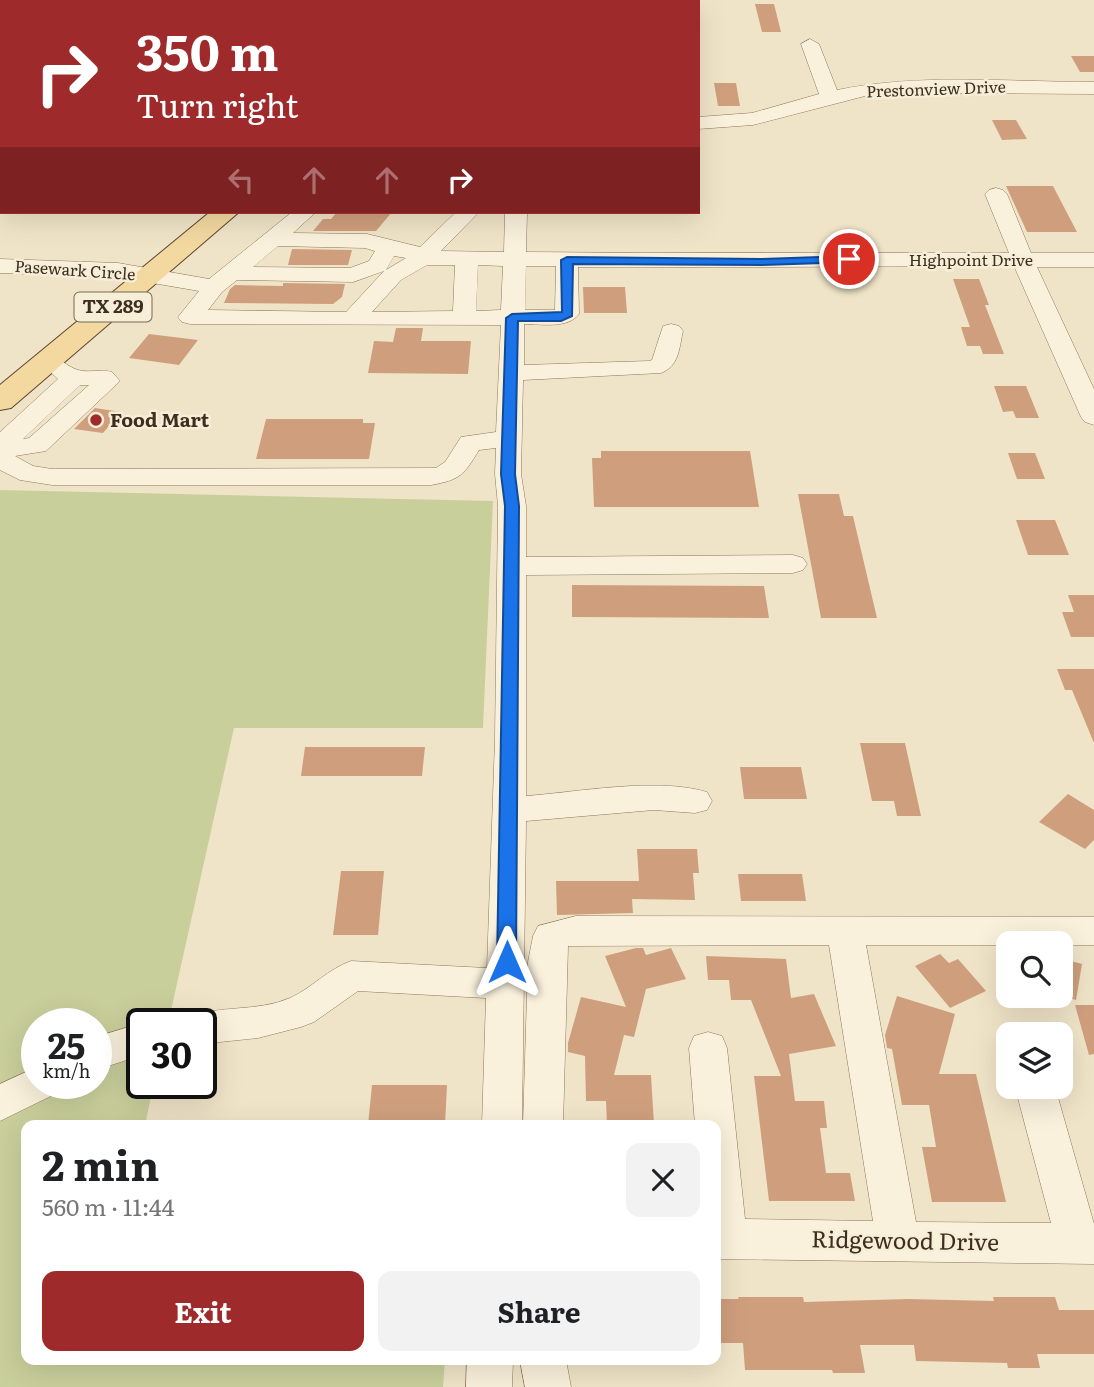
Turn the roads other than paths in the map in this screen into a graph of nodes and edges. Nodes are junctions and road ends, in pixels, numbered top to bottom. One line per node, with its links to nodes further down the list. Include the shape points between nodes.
1 (810, 44): 3 (street)
2 (1094, 88): 3 (street, Prestonview Drive, via 948,87 865,90)
3 (830, 97): 4 (street, Prestonview Drive, via 753,119)
4 (700, 124)
5 (996, 194): 18 (street)
6 (187, 214): 20 (main road, TX 289)
7 (224, 214): 21 (main road, TX 289)
8 (303, 214): 11 (street)
9 (466, 214): 13 (street)
10 (516, 214): 17 (street)
11 (272, 239): 12 (street, Highpoint Drive, via 350,240); 22 (street)
12 (388, 248): 13 (street, Highpoint Drive); 22 (street, Pasewark Circle, via 377,266 353,275)
13 (424, 257): 14 (street, Highpoint Drive); 25 (street, via 393,275)
14 (467, 260): 17 (street, Highpoint Drive); 23 (street)
15 (567, 260): 17 (street, Highpoint Drive); 18 (street, Highpoint Drive); 24 (street, via 568,314)
16 (1094, 260): 18 (street, Highpoint Drive)
17 (513, 261): 24 (street)
18 (1023, 261): 34 (street)
19 (0, 266): 20 (street, Pasewark Circle)
20 (118, 270): 21 (street, Pasewark Circle); 27 (main road, TX 289)
21 (151, 275): 22 (street, Pasewark Circle); 28 (main road, TX 289)
22 (222, 280): 25 (street, via 190,317)
23 (464, 318): 24 (street); 25 (street)
24 (512, 318): 29 (street)
25 (352, 319)
26 (671, 331): 29 (street, via 663,364 652,368)
27 (22, 349)
28 (48, 361): 30 (street); 31 (main road, TX 289)
29 (511, 373): 35 (street)
30 (73, 378): 33 (street); 36 (street, via 103,377 108,381 37,445)
31 (0, 401)
32 (0, 407): 33 (street)
33 (33, 416): 36 (street)
34 (1094, 417)
35 (509, 438): 37 (street, via 470,443 458,468 449,475 431,477 52,477 26,475); 39 (street)
36 (0, 448)
37 (0, 455)
38 (793, 564): 39 (street)
39 (512, 566): 41 (street)
40 (695, 801): 41 (street, via 654,798)
41 (510, 810): 44 (street)
42 (845, 931): 43 (street); 51 (street, via 576,930 551,936); 54 (street)
43 (1094, 931)
44 (507, 984): 45 (street, via 351,976 301,1011); 50 (street)
45 (217, 1026)
46 (708, 1048): 52 (street)
47 (21, 1093): 49 (street)
48 (1039, 1099): 55 (street)
49 (0, 1104)
50 (502, 1120)
51 (543, 1120)
52 (715, 1120)
53 (721, 1239): 54 (street, Ridgewood Drive)
54 (898, 1241): 55 (street, Ridgewood Drive)
55 (1085, 1244)
56 (491, 1365): 58 (street)
57 (543, 1365): 59 (street)
58 (489, 1387)
59 (548, 1387)

